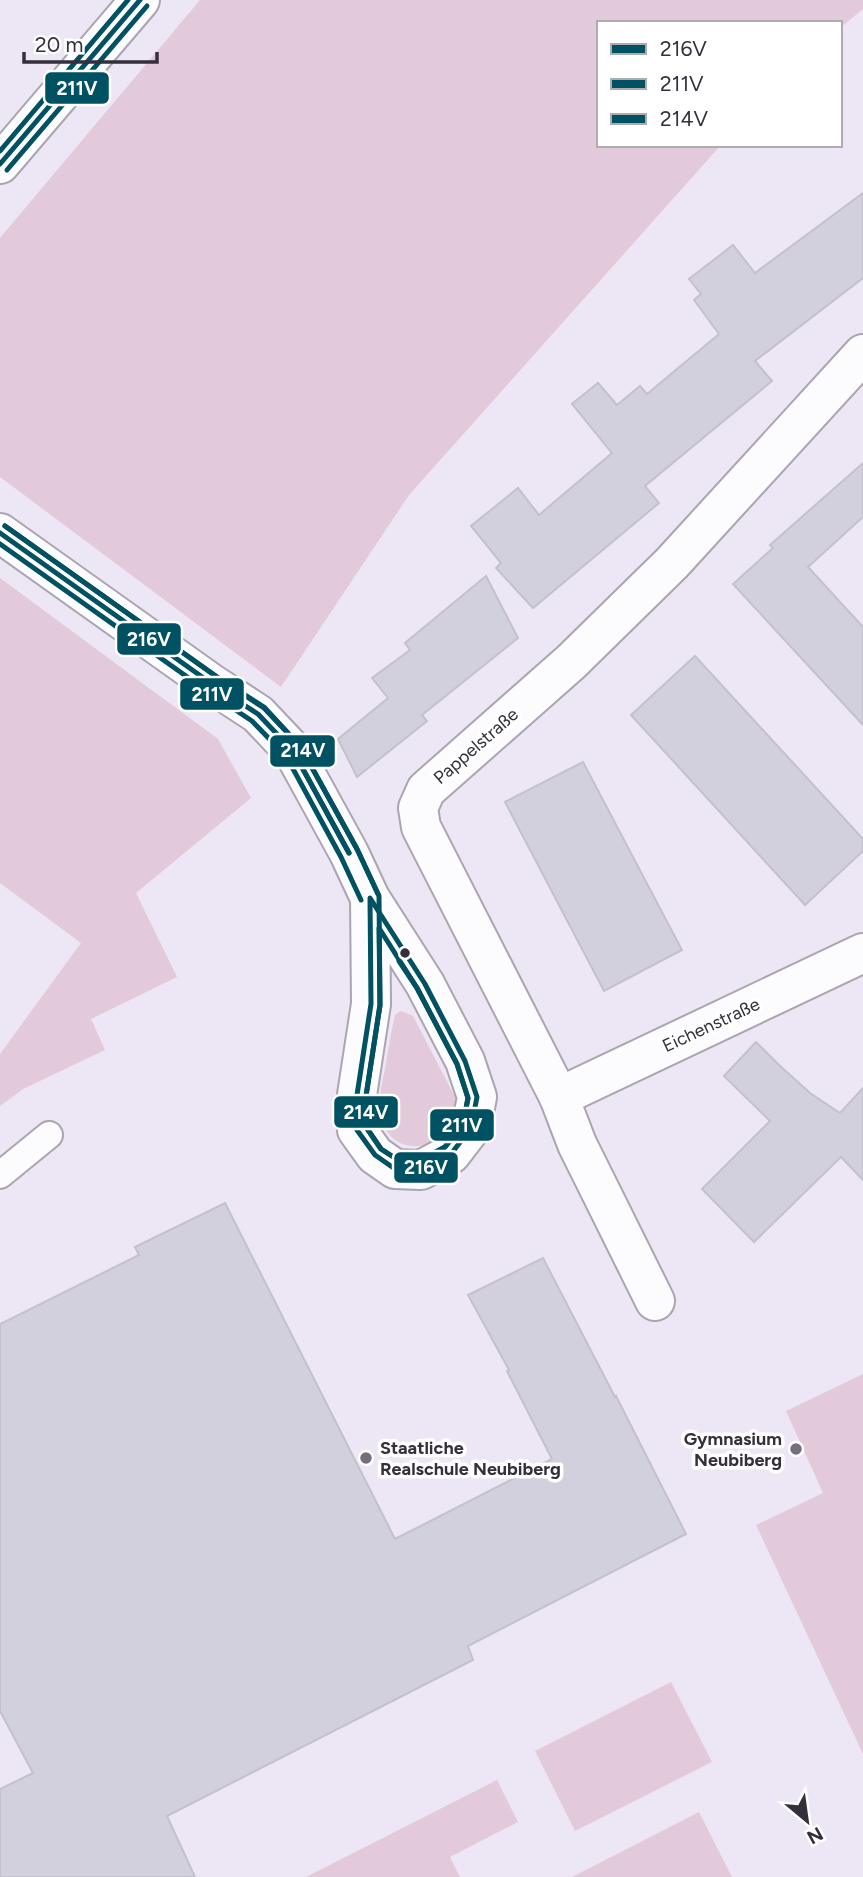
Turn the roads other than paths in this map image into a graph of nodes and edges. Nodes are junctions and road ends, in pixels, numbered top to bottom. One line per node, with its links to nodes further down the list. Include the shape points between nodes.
1 (140, 0): 2 (street)
2 (0, 164)
3 (863, 354): 7 (street, Pappelstraße, via 672,563 571,663 426,790 418,808 421,827)
4 (0, 533): 5 (street, via 258,714 293,751)
5 (370, 898): 5 (street, via 371,1004 357,1095 357,1130 376,1155 395,1169 421,1170 451,1154 465,1137 477,1097 465,1061 425,984)
6 (863, 953): 7 (street, Eichenstraße)
7 (559, 1097): 10 (street, Pappelstraße, via 577,1144)
8 (48, 1135): 9 (lane)
9 (0, 1175)
10 (655, 1301)

